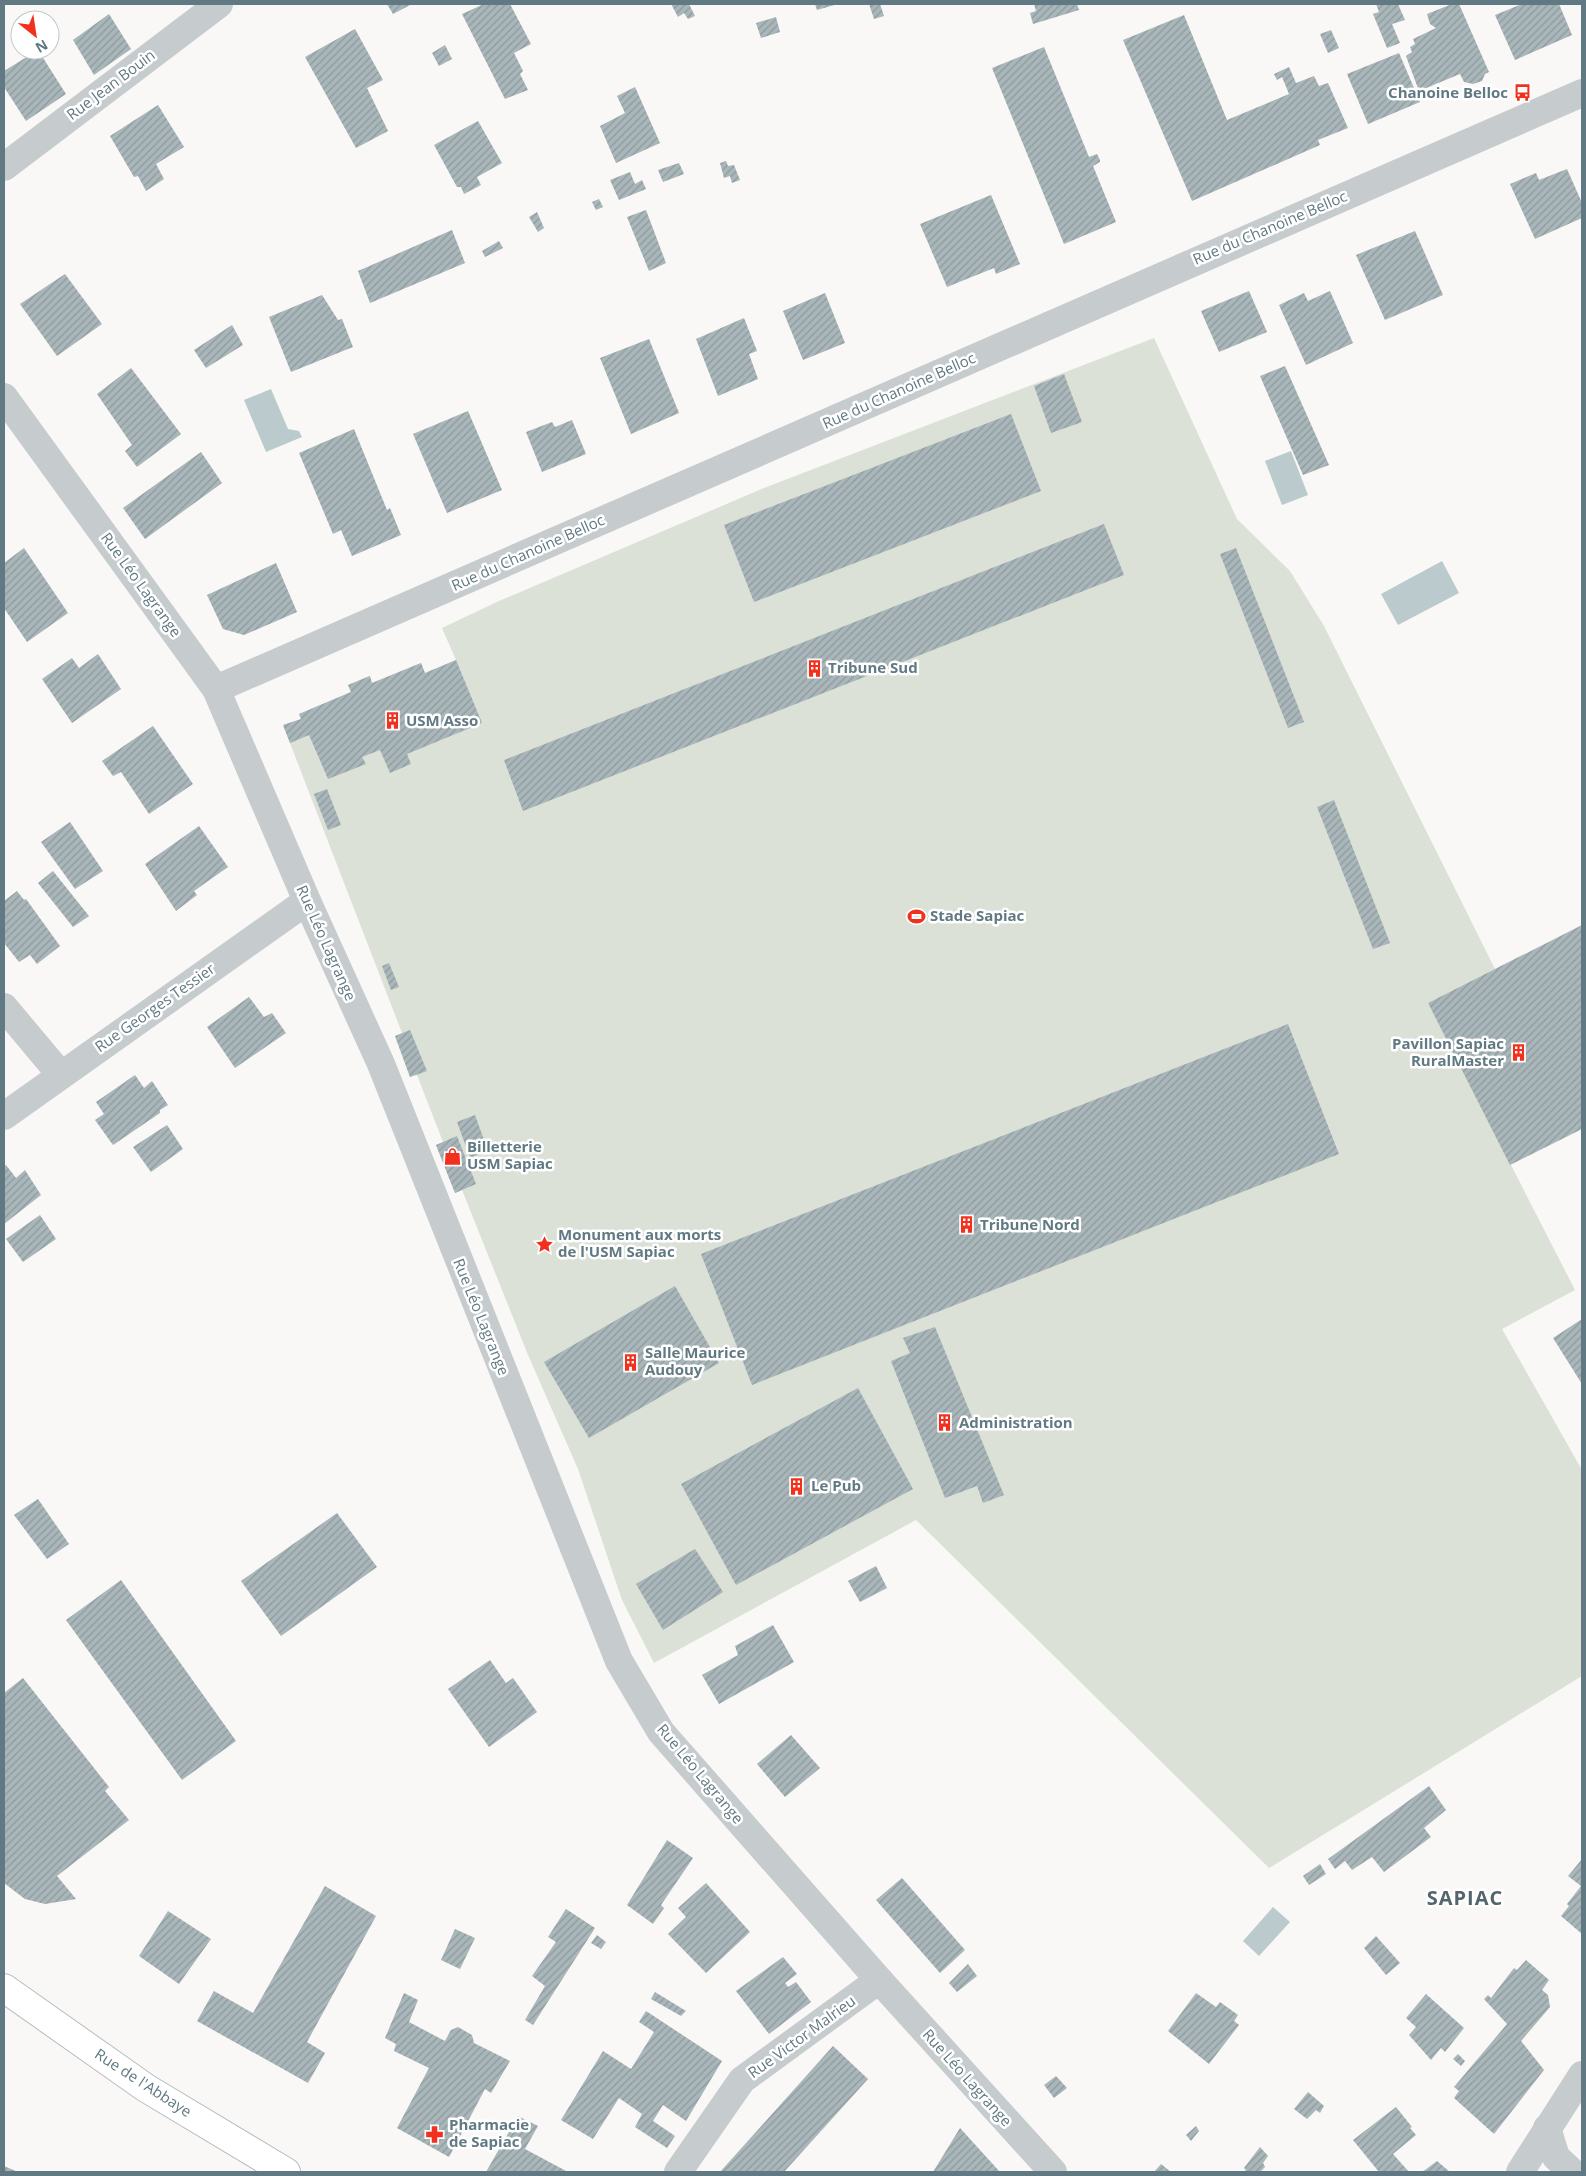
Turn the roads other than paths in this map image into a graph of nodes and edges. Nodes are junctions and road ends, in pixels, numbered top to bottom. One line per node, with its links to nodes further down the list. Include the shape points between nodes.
1 (218, 4): 3 (street, Rue Jean Bouin)
2 (1582, 93): 5 (street, Rue du Chanoine Belloc)
3 (4, 167)
4 (4, 397): 5 (street, Rue Léo Lagrange)
5 (216, 689): 6 (street, Rue Léo Lagrange)
6 (307, 900): 8 (street, Rue Georges Tessier); 10 (street, Rue Léo Lagrange, via 381,1064 619,1661 662,1732)
7 (4, 1007): 8 (street)
8 (61, 1075): 9 (street, Rue Georges Tessier)
9 (4, 1116)
10 (879, 1980): 15 (street, Rue Victor Malrieu, via 742,2080); 16 (street, Rue Léo Lagrange)
11 (4, 1988): 14 (main road, Rue de l'Abbaye, via 146,2088)
12 (1582, 2075): 13 (street)
13 (1547, 2128): 17 (street); 18 (street, via 1556,2157)
14 (286, 2172)
15 (678, 2172)
16 (1053, 2172)
17 (1520, 2172)
18 (1572, 2172)

